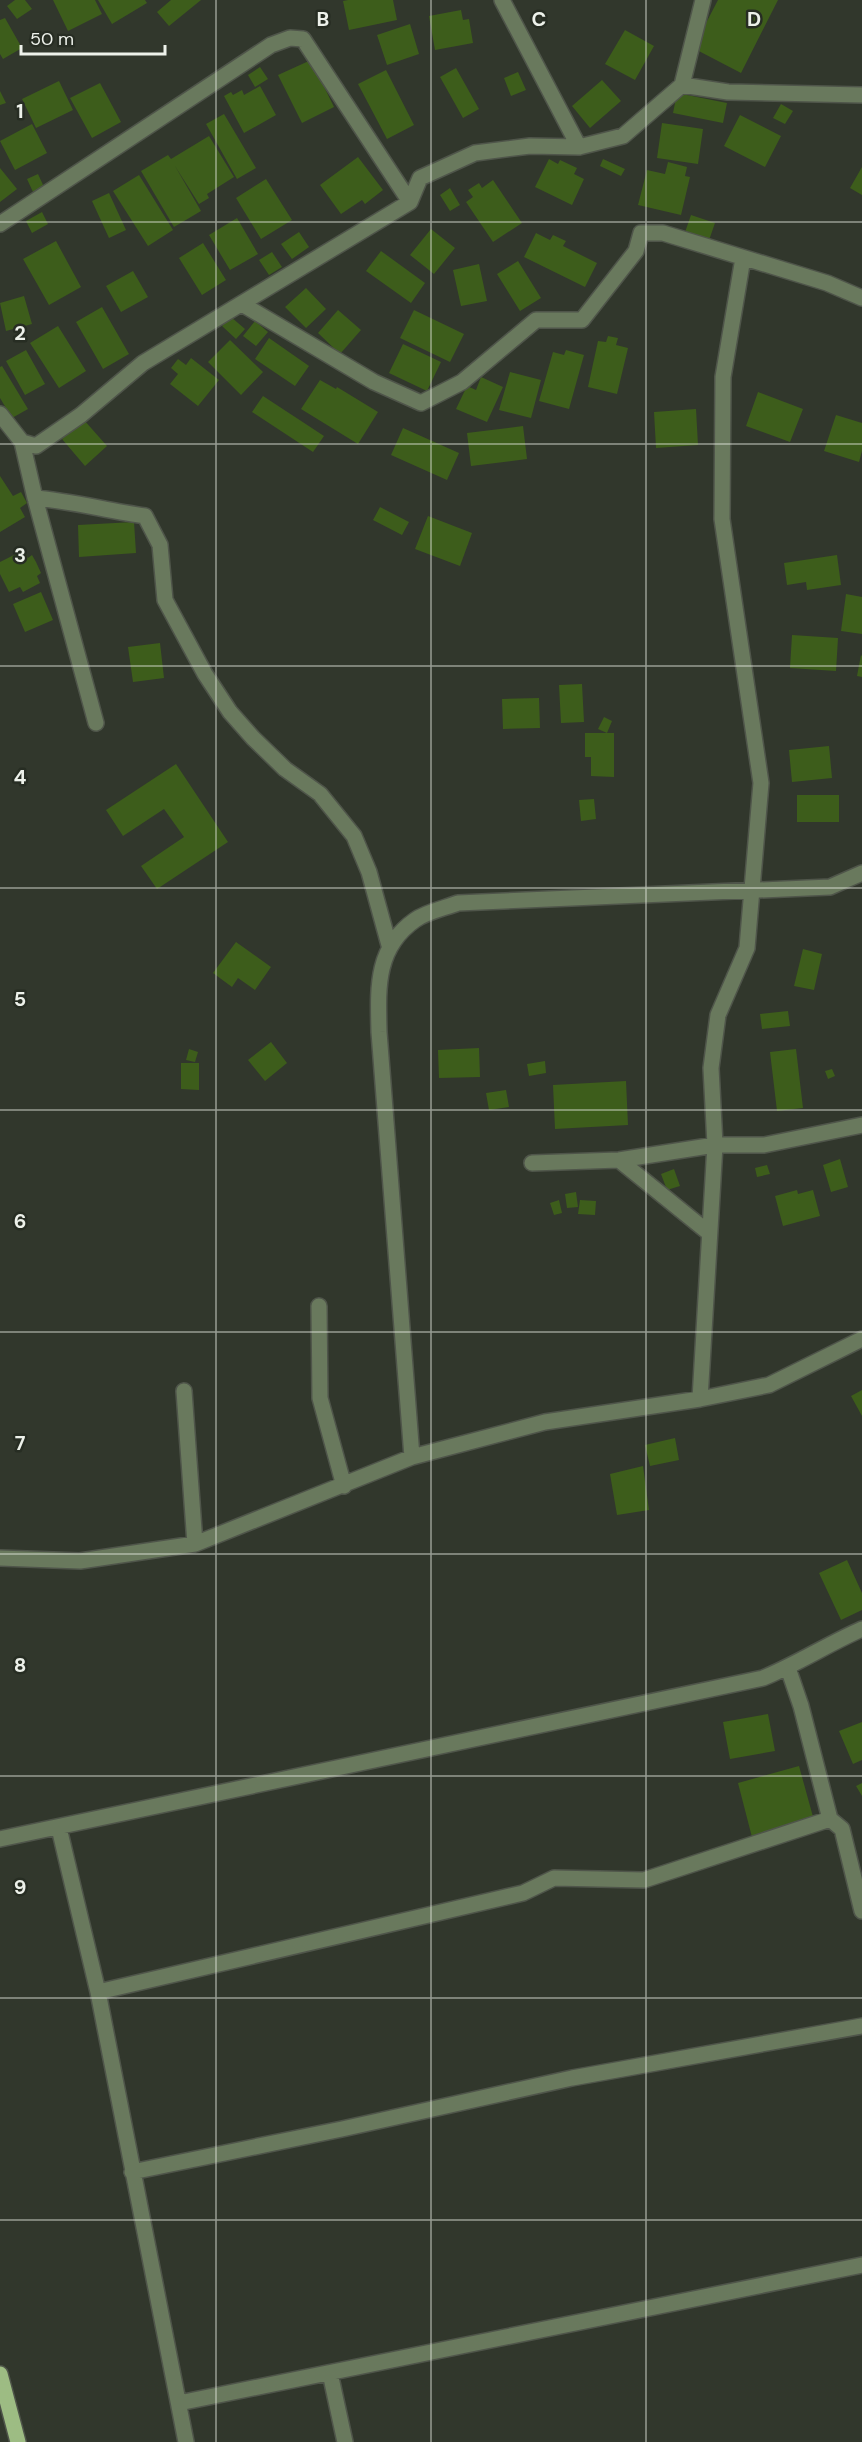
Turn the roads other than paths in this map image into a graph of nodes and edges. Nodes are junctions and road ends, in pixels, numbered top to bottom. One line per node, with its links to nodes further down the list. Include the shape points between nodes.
1 (502, 0): 5 (street)
2 (703, 0): 3 (street)
3 (682, 85): 4 (street, via 728,92); 5 (street, via 623,136)
4 (862, 95)
5 (579, 147): 6 (street, via 530,146 476,153 420,178)
6 (410, 202): 7 (street, via 303,39 290,38 271,45); 10 (street)
7 (0, 224)
8 (743, 258): 9 (street, via 827,283); 10 (street, via 663,233 641,233 636,251 582,320 536,320 462,382 420,403 374,382); 16 (street, via 723,377 722,519 761,783)
9 (862, 298)
10 (242, 304): 12 (street, via 143,363 81,415 36,446)
11 (0, 414): 12 (street)
12 (22, 442): 13 (street)
13 (35, 498): 14 (street); 17 (street, via 74,501 146,516 160,545 165,600 205,674 252,738 320,794 354,836 369,872)
14 (96, 723)
15 (862, 873): 16 (street, via 830,887)
16 (751, 892): 17 (street, via 458,903 416,919); 19 (street, via 747,948 718,1015 711,1068)
17 (389, 945): 27 (street, via 378,983 379,1032)
18 (862, 1125): 19 (street, via 764,1145)
19 (715, 1145): 20 (street); 22 (street)
20 (619, 1160): 21 (street); 22 (street)
21 (532, 1163)
22 (709, 1233): 26 (street)
23 (319, 1306): 28 (street, via 320,1398)
24 (862, 1339): 26 (street, via 769,1385)
25 (184, 1391): 29 (street)
26 (700, 1399): 27 (street, via 545,1422)
27 (412, 1457): 28 (street)
28 (344, 1486): 29 (street)
29 (195, 1544): 30 (street, via 80,1562)
30 (0, 1558)
31 (862, 1629): 32 (street)
32 (788, 1668): 33 (street); 34 (street, via 763,1678)
33 (830, 1819): 36 (street, via 842,1829); 37 (street, via 644,1880 554,1878 523,1893)
34 (59, 1828): 35 (street); 37 (street)
35 (0, 1839)
36 (862, 1911)
37 (98, 1992): 39 (street)
38 (862, 2026): 39 (street, via 572,2078)
39 (132, 2172): 43 (street)
40 (862, 2265): 41 (street)
41 (330, 2373): 43 (street); 46 (street)
42 (0, 2374): 44 (main road)
43 (179, 2403): 45 (street)
44 (18, 2442)
45 (186, 2442)
46 (345, 2442)

